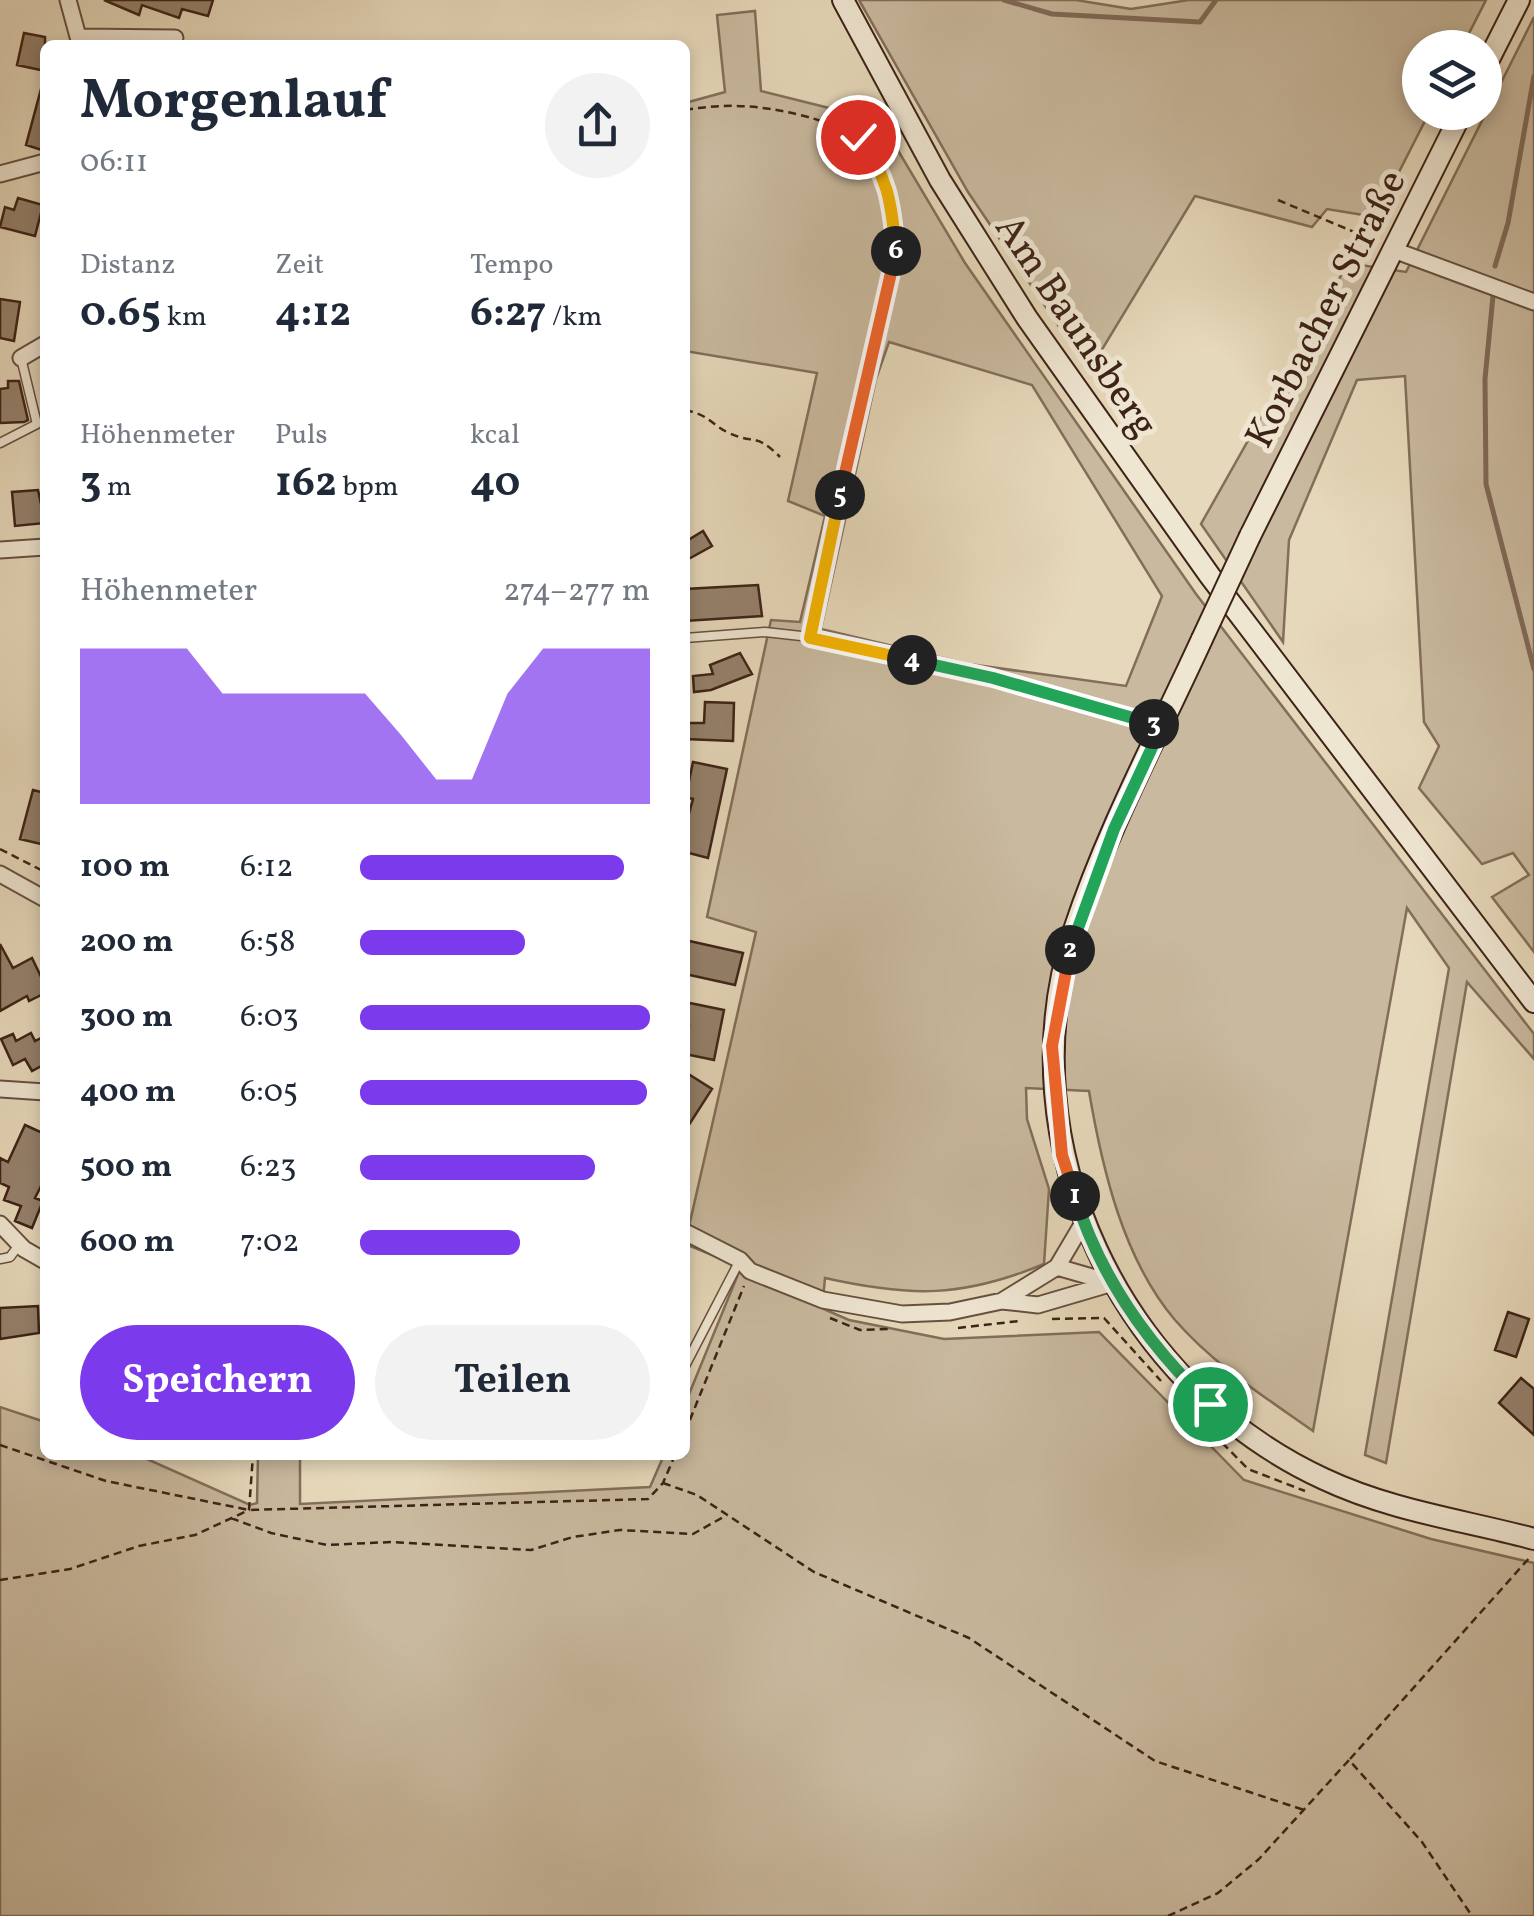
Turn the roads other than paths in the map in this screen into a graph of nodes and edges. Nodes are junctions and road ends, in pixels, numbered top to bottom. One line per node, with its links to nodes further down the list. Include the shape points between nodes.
1 (68, 0): 6 (street)
2 (844, 0): 22 (street, Am Baunsberg, via 940,180 1027,318 1282,671)
3 (1519, 0): 4 (street)
4 (1502, 34)
5 (175, 38): 7 (street)
6 (80, 40)
7 (112, 40)
8 (1453, 130): 11 (street, Korbacher Straße)
9 (40, 163): 10 (street)
10 (0, 174)
11 (1392, 249): 12 (street); 25 (street, Korbacher Straße, bridge, via 1250,536 1073,933 1052,1046 1062,1155)
12 (1534, 302)
13 (40, 347): 14 (street)
14 (20, 358): 15 (lane, via 37,424)
15 (0, 443)
16 (40, 547): 17 (street)
17 (0, 550)
18 (806, 637): 19 (lane, via 765,632)
19 (690, 638)
20 (0, 874): 21 (street)
21 (40, 895)
22 (1528, 994)
23 (0, 1089): 24 (street)
24 (40, 1092)
25 (1084, 1223): 32 (street); 33 (street, Korbacher Straße)
26 (0, 1224): 28 (street)
27 (690, 1235): 31 (street)
28 (19, 1245): 29 (street); 30 (lane)
29 (40, 1258)
30 (0, 1259)
31 (740, 1260): 34 (street, via 750,1271 822,1300 902,1314); 35 (lane)
32 (1057, 1267): 33 (street); 34 (street)
33 (1113, 1283): 34 (street, via 1038,1305); 36 (street, Korbacher Straße, via 1182,1377 1273,1451 1323,1479 1420,1515)
34 (1002, 1301)
35 (690, 1356)
36 (1530, 1545)

